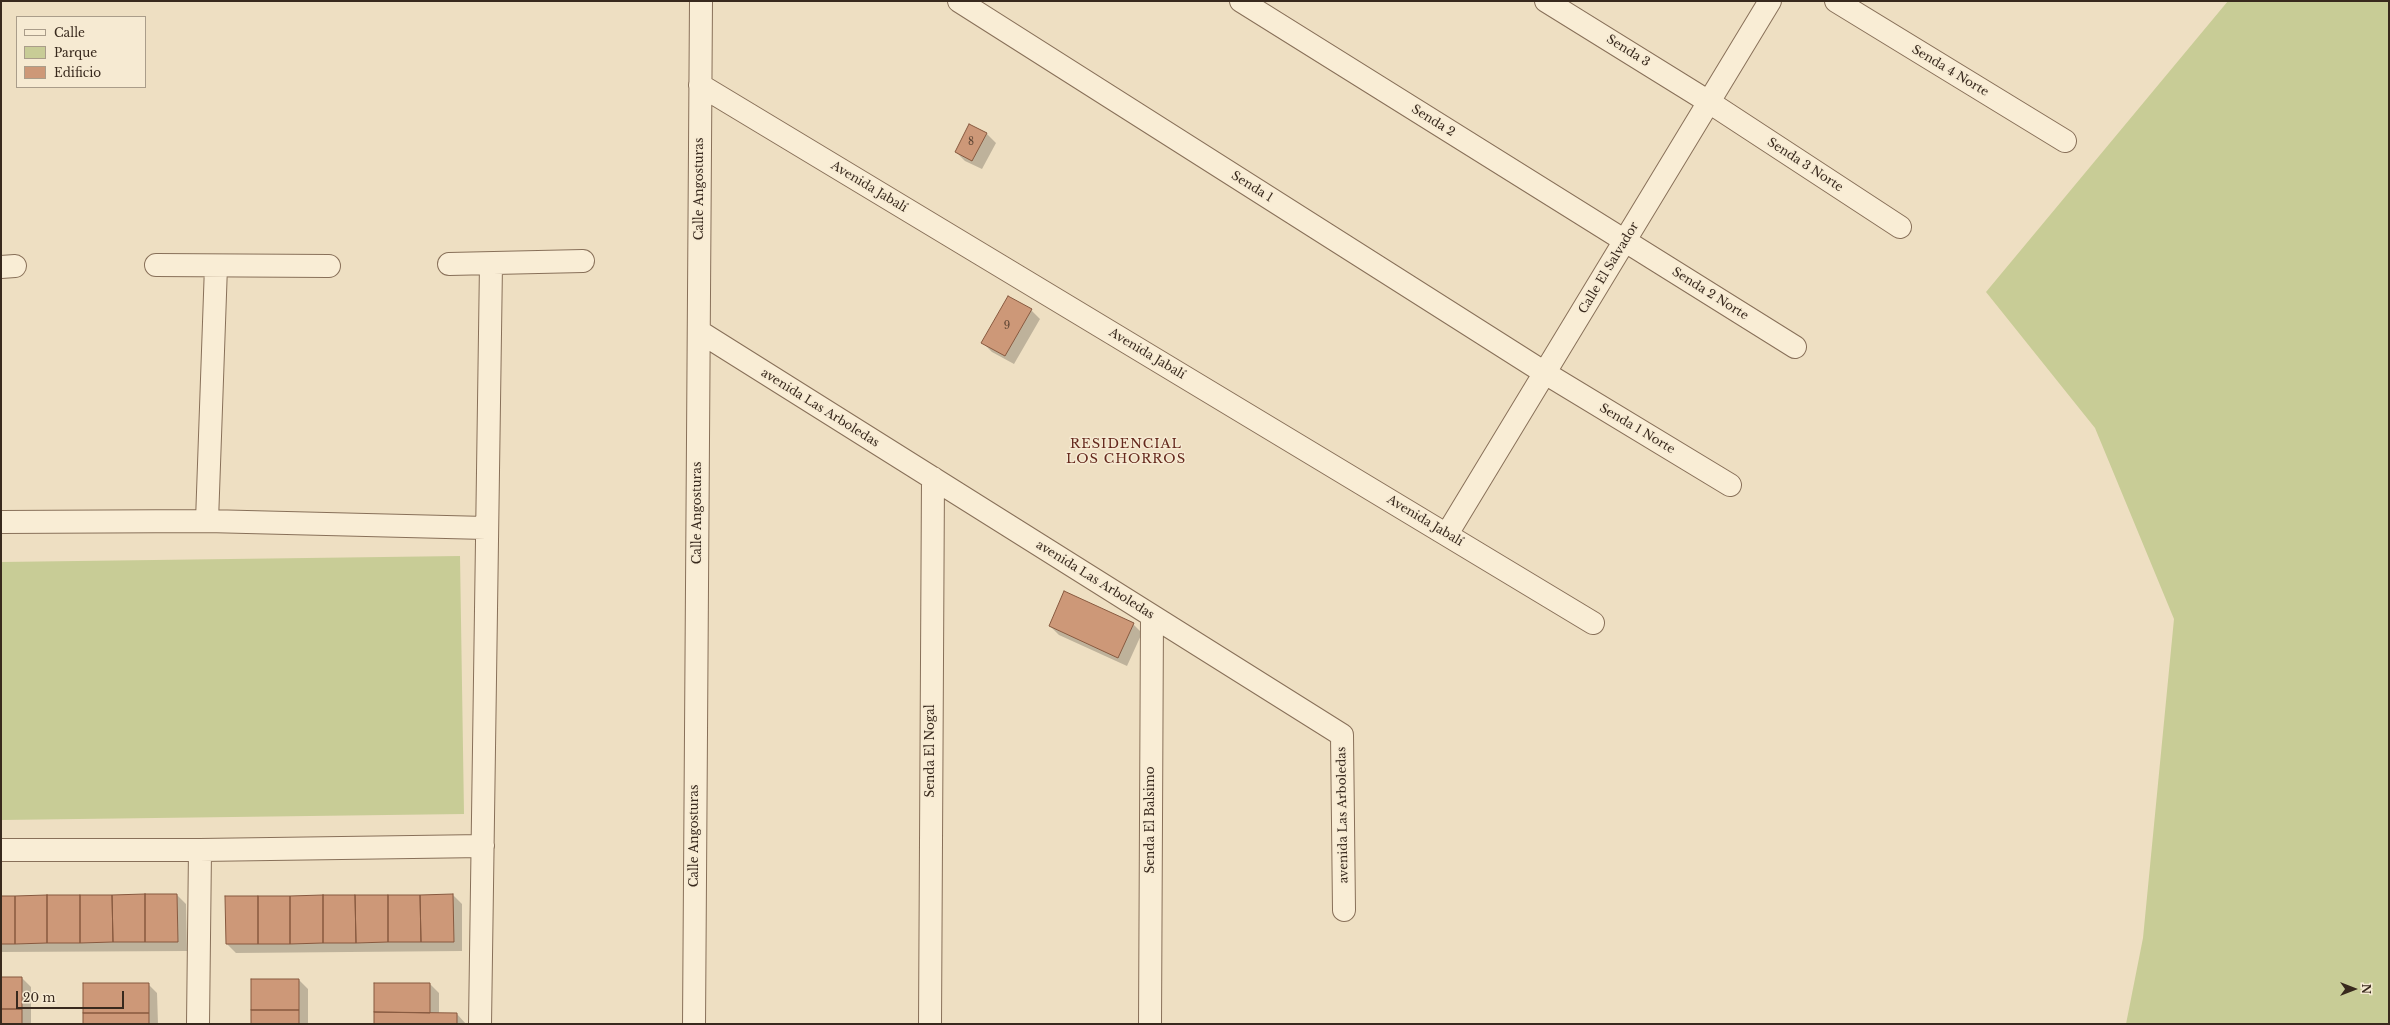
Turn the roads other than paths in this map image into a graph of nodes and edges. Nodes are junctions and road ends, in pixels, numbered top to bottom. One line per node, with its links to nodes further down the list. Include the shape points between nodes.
1 (701, 1): 7 (street, Calle Angosturas)
2 (959, 1): 20 (street, Senda 1)
3 (1241, 1): 11 (street, Senda 2)
4 (1546, 1): 8 (street, Senda 3)
5 (1770, 1): 8 (street, Calle El Salvador)
6 (1836, 1): 9 (street, Senda 4 Norte)
7 (700, 85): 18 (street, Calle Angosturas); 26 (street, Avenida Jabalí)
8 (1709, 102): 10 (street, Senda 3 Norte); 11 (street, Calle El Salvador)
9 (2065, 141)
10 (1900, 227)
11 (1625, 241): 19 (street, Senda 2 Norte); 20 (street, Calle El Salvador)
12 (583, 261): 14 (street)
13 (450, 264): 14 (street)
14 (491, 264): 25 (street)
15 (156, 265): 16 (street)
16 (216, 266): 17 (street); 23 (street)
17 (329, 266)
18 (700, 332): 21 (street, avenida Las Arboledas); 35 (street, Calle Angosturas)
19 (1795, 347)
20 (1545, 373): 22 (street, Senda 1 Norte); 26 (street, Calle El Salvador)
21 (933, 478): 27 (street, avenida Las Arboledas); 36 (street, Senda El Nogal)
22 (1730, 485)
23 (207, 521): 24 (street); 25 (street)
24 (1, 522)
25 (486, 528): 29 (street)
26 (1447, 534): 28 (street, Avenida Jabalí)
27 (1152, 616): 32 (street, avenida Las Arboledas, via 1342,735); 37 (street, Senda El Balsimo)
28 (1593, 623)
29 (483, 846): 31 (street); 34 (street)
30 (1, 850): 31 (street)
31 (200, 850): 33 (street)
32 (1344, 910)
33 (198, 1024)
34 (480, 1024)
35 (694, 1024)
36 (930, 1024)
37 (1150, 1024)

